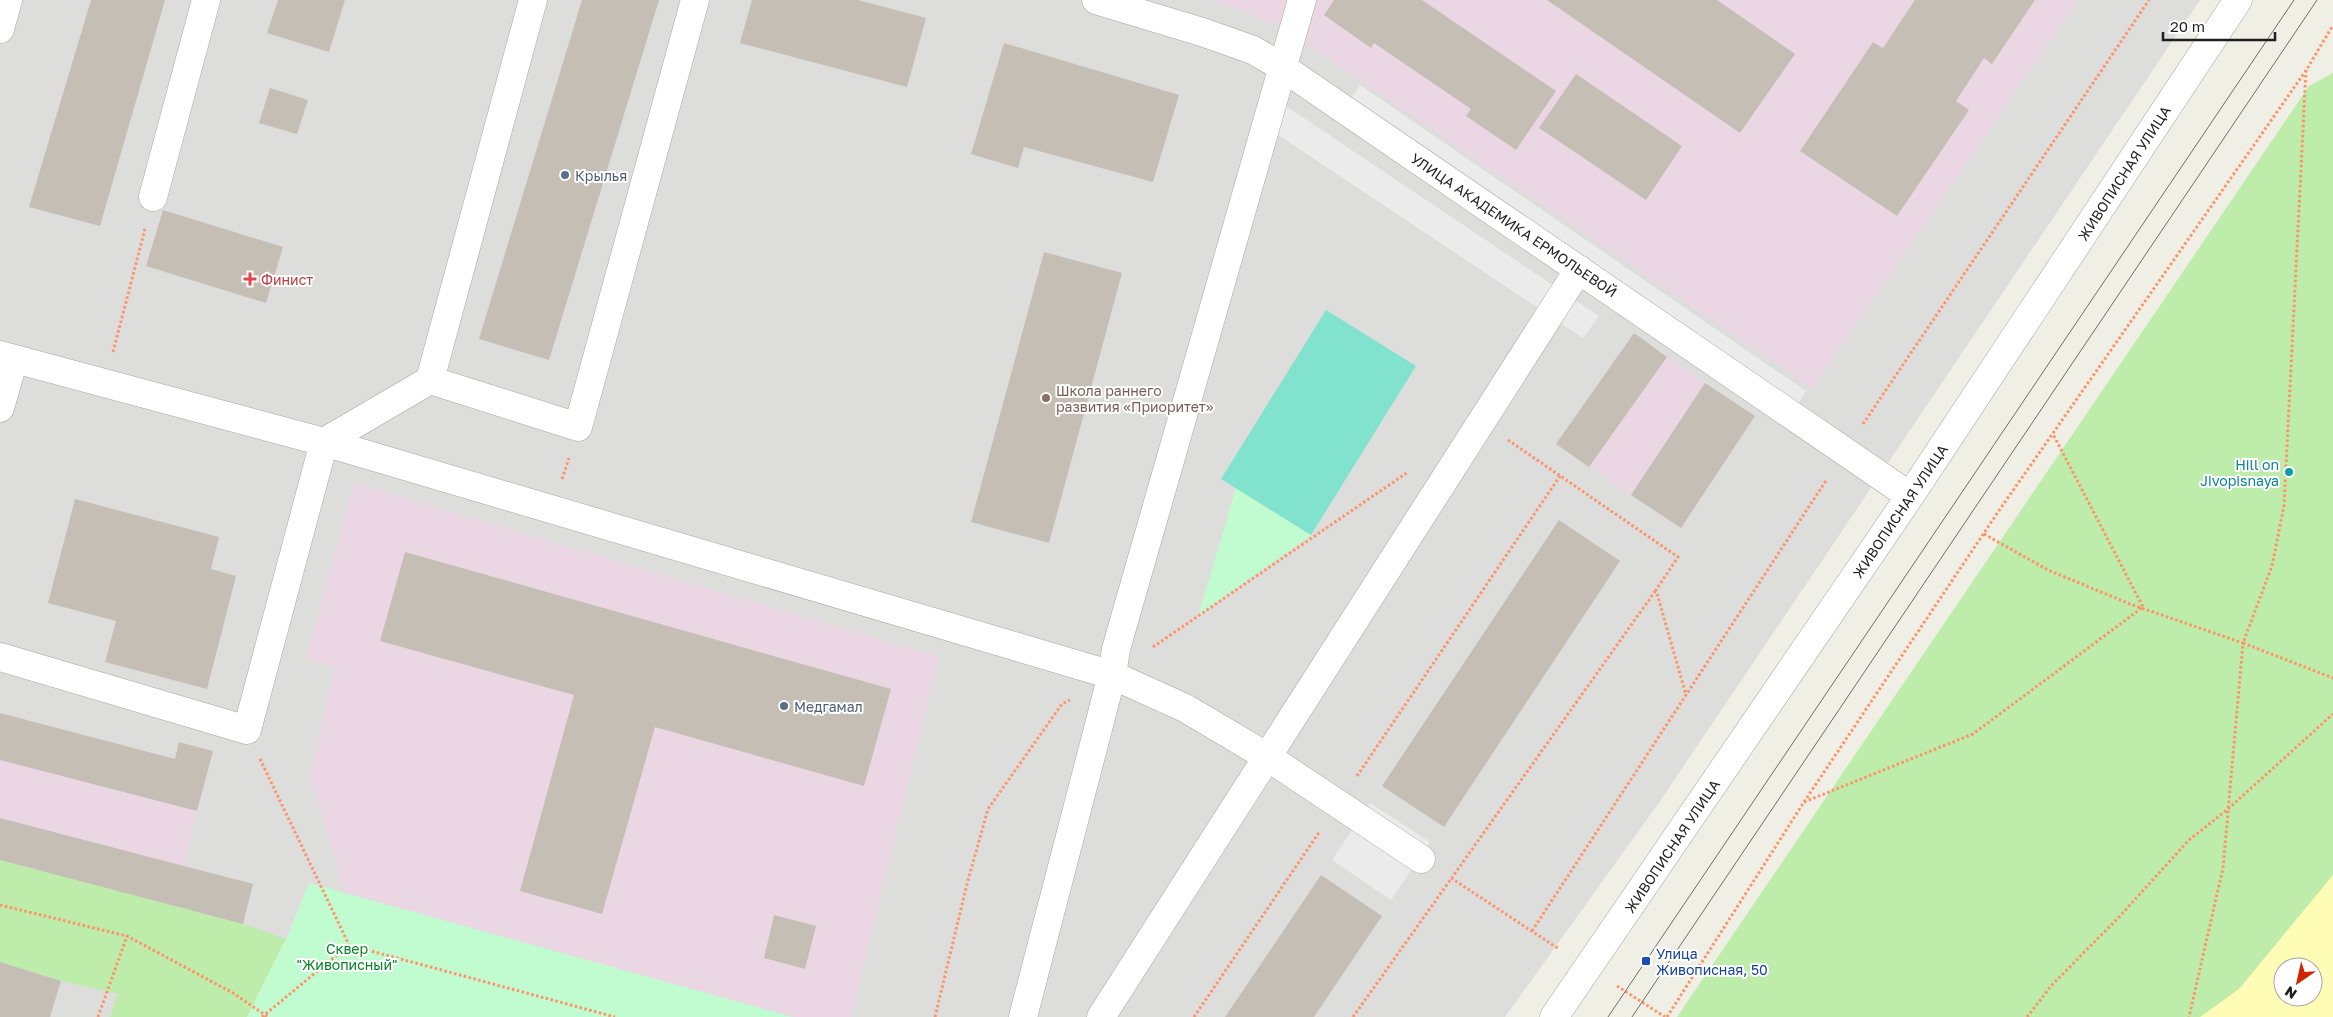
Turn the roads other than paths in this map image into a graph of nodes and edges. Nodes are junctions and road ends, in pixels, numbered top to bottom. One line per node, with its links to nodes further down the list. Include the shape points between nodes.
1 (8, 0): 8 (street)
2 (206, 0): 10 (street)
3 (533, 0): 13 (street)
4 (695, 0): 13 (street, via 578,427)
5 (1096, 0): 9 (street, УЛИЦА АКАДЕМИКА ЕРМОЛЬЕВОЙ, via 1244,47)
6 (1302, 0): 9 (street)
7 (2238, 0): 16 (street, ЖИВОПИСНАЯ УЛИЦА)
8 (0, 29)
9 (1282, 67): 11 (street, УЛИЦА АКАДЕМИКА ЕРМОЛЬЕВОЙ); 18 (street, via 1119,640)
10 (153, 197)
11 (1579, 269): 16 (street, УЛИЦА АКАДЕМИКА ЕРМОЛЬЕВОЙ); 19 (street)
12 (7, 357): 14 (street); 15 (street)
13 (430, 380): 15 (street)
14 (0, 408)
15 (324, 442): 17 (street, via 247,730); 18 (street)
16 (1910, 496): 23 (street, ЖИВОПИСНАЯ УЛИЦА)
17 (0, 657)
18 (1112, 675): 19 (street, via 1185,708); 21 (street)
19 (1266, 756): 20 (street); 22 (street)
20 (1421, 859)
21 (1023, 1017)
22 (1101, 1017)
23 (1554, 1017)

